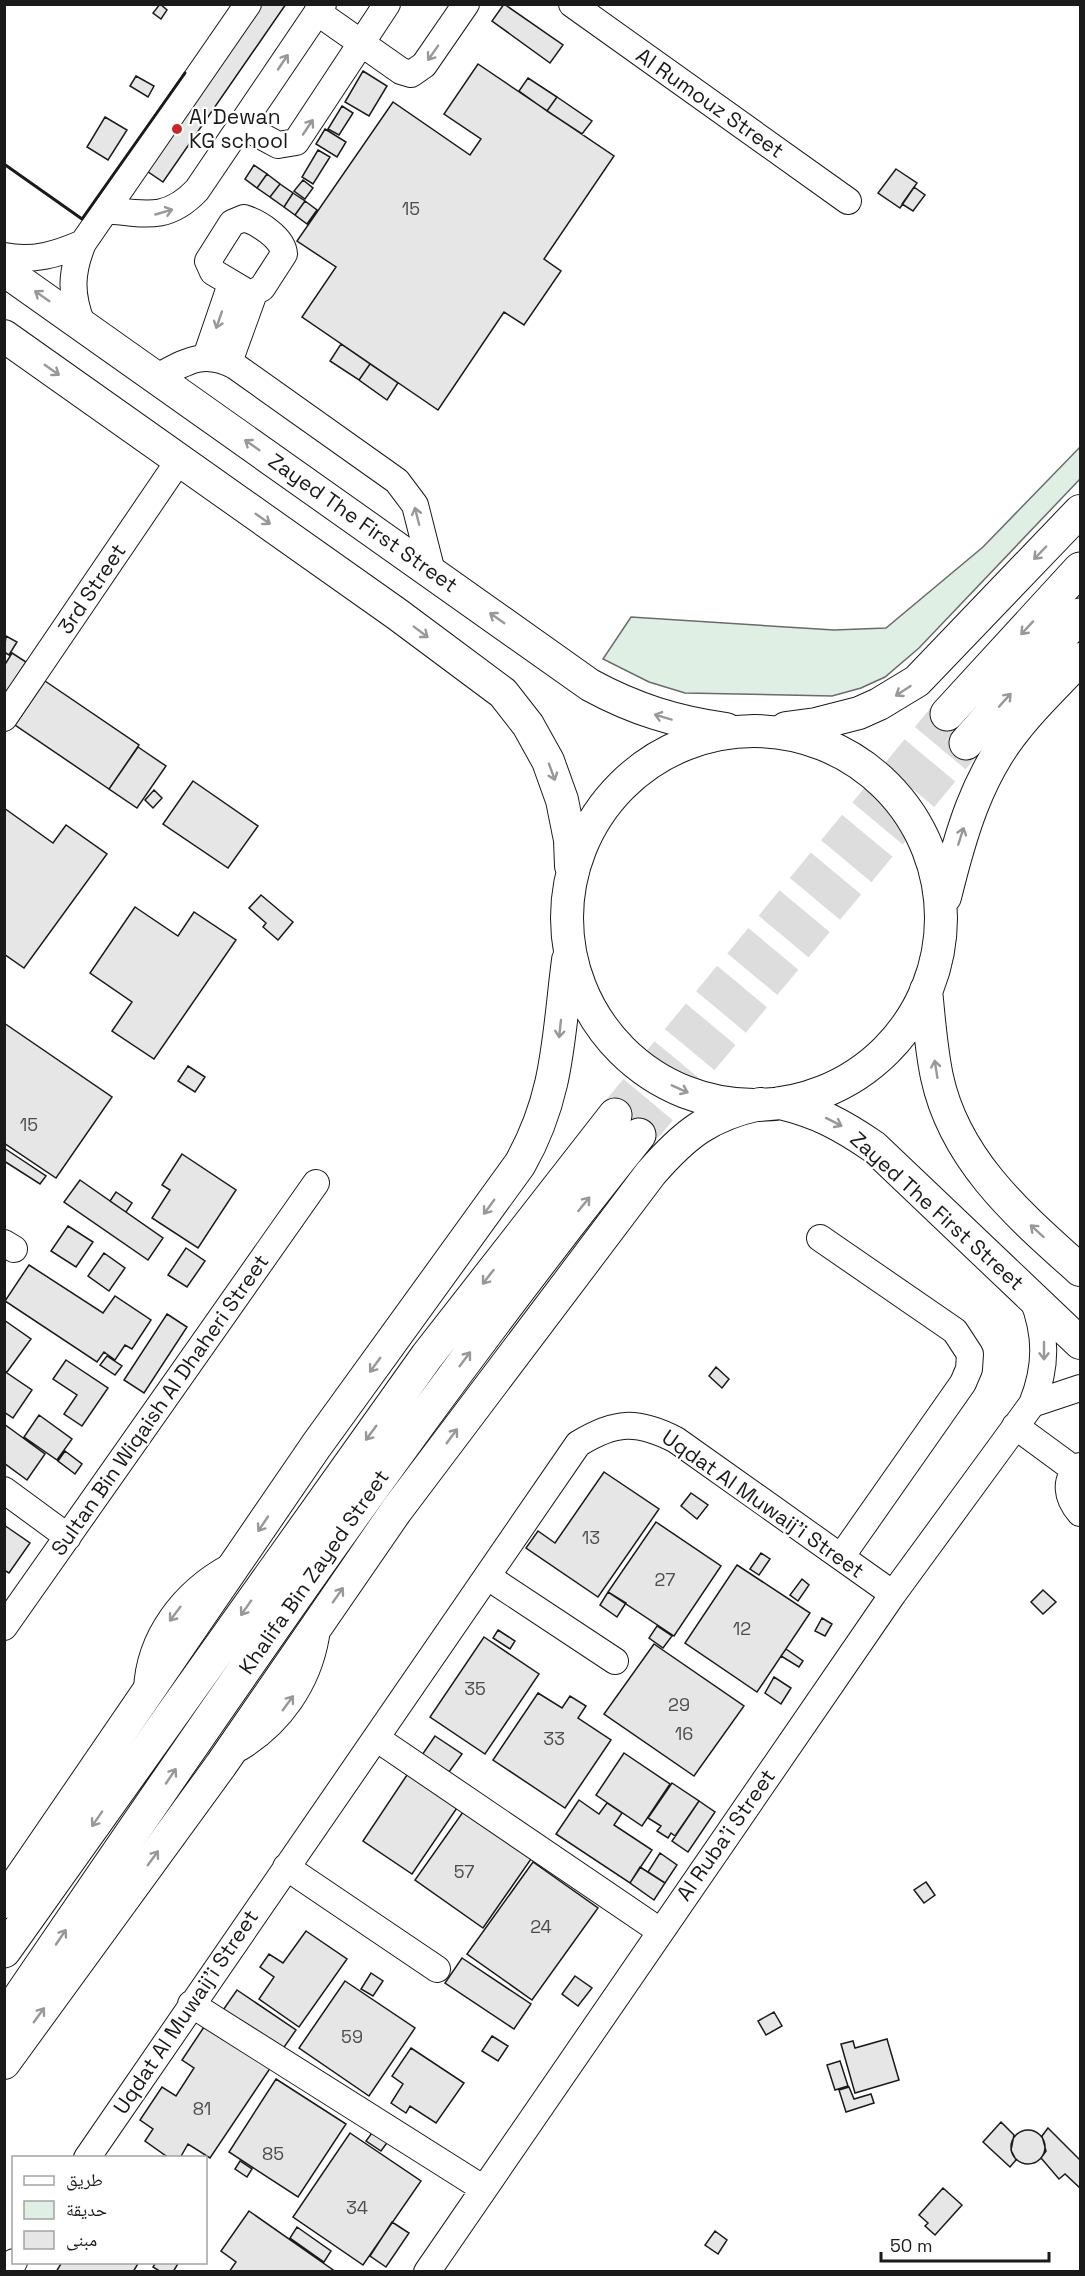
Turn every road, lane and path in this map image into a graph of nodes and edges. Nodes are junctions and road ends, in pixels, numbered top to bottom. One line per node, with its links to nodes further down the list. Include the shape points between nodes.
1 (248, 4): 9 (street)
2 (387, 4): 6 (street)
3 (466, 4): 6 (street, one-way to 6, via 417,72 401,71)
4 (572, 4): 8 (street, Al Rumouz Street)
5 (320, 8): 6 (street); 7 (street, one-way to 5)
6 (362, 44): 7 (street, one-way to 6, via 278,145 296,142)
7 (241, 124): 9 (street, one-way to 7, via 151,215 169,212 185,203)
8 (848, 201)
9 (106, 210): 10 (street)
10 (83, 243): 11 (street, via 38,258); 14 (street, via 72,282 73,303)
11 (4, 256)
12 (4, 270): 14 (main road, Zayed The First Street, one-way to 12)
13 (243, 289): 16 (street)
14 (82, 324): 17 (main road, Zayed The First Street)
15 (4, 336): 18 (main road, one-way to 18)
16 (217, 359): 17 (street, via 191,360); 21 (street, one-way to 16, via 415,505 397,481)
17 (157, 377): 21 (main road, Zayed The First Street, one-way to 17)
18 (180, 459): 25 (street, 3rd Street); 28 (main road, one-way to 28, via 503,693 528,725 548,761 570,840)
19 (1080, 511): 26 (main road, one-way to 26, via 917,681 859,713 816,724)
20 (1080, 569): 24 (highway, one-way to 24)
21 (432, 572): 26 (main road, Zayed The First Street, one-way to 21, via 667,719 627,705 590,685)
22 (1080, 615): 27 (highway, one-way to 22)
23 (1080, 659): 29 (main road, one-way to 23, via 961,833 982,782 1017,726)
24 (947, 714)
25 (4, 718)
26 (752, 731): 28 (main road, via 686,744 631,778 614,795 587,835); 29 (main road, via 794,735 825,744 863,765 887,786 908,811 929,849)
27 (966, 743)
28 (571, 881): 30 (main road, via 567,909)
29 (941, 912): 31 (main road, via 936,960)
30 (570, 950): 32 (main road, one-way to 32, via 584,996 596,1018 610,1037 646,1070 688,1093 736,1103); 52 (main road, one-way to 52, via 553,1084 544,1115 520,1164 323,1437)
31 (926, 990): 32 (main road, via 895,1039 867,1065 834,1086); 35 (main road, one-way to 31, via 997,1192 971,1158 951,1120 937,1079)
32 (770, 1103): 36 (main road, Zayed The First Street, one-way to 36, via 813,1111 874,1147); 58 (main road, one-way to 32, via 228,1754 396,1511 658,1165 699,1127 728,1111)
33 (316, 1183): 44 (street, Sultan Bin Wiqaish Al Dhaheri Street)
34 (820, 1239): 45 (street, via 955,1331 970,1354 963,1383)
35 (1080, 1270)
36 (1032, 1297): 37 (main road, Zayed The First Street); 39 (street, Al Ruba'i Street, one-way to 39, via 1045,1351)
37 (1080, 1343)
38 (1080, 1388): 39 (street)
39 (1032, 1404): 40 (street, Al Ruba'i Street)
40 (1016, 1426): 41 (street); 47 (street, Al Ruba'i Street)
41 (1078, 1468): 43 (street, via 1068,1486)
42 (4, 1490): 44 (street)
43 (1080, 1513)
44 (68, 1537): 48 (street, Sultan Bin Wiqaish Al Dhaheri Street)
45 (841, 1557): 46 (street, Uqdat Al Muwaij'i Street, via 675,1440 652,1428 626,1424 600,1430 578,1444); 47 (street, Uqdat Al Muwaij'i Street)
46 (488, 1577): 49 (street); 50 (street, Uqdat Al Muwaij'i Street)
47 (893, 1594): 53 (street, Al Ruba'i Street)
48 (4, 1627)
49 (615, 1661)
50 (376, 1738): 51 (street, Uqdat Al Muwaij'i Street); 53 (street)
51 (286, 1867): 55 (street); 56 (street, Uqdat Al Muwaij'i Street)
52 (4, 1902)
53 (660, 1931): 60 (street, Al Ruba'i Street)
54 (4, 1951): 57 (highway, Khalifa Bin Zayed Street, one-way to 54, via 186,1754 544,1253 627,1125 427,1356)
55 (437, 1969)
56 (191, 2004): 59 (street, Uqdat Al Muwaij'i Street); 60 (street)
57 (4, 2020)
58 (4, 2063)
59 (88, 2156)
60 (484, 2189): 61 (street, Al Ruba'i Street)
61 (427, 2271)

